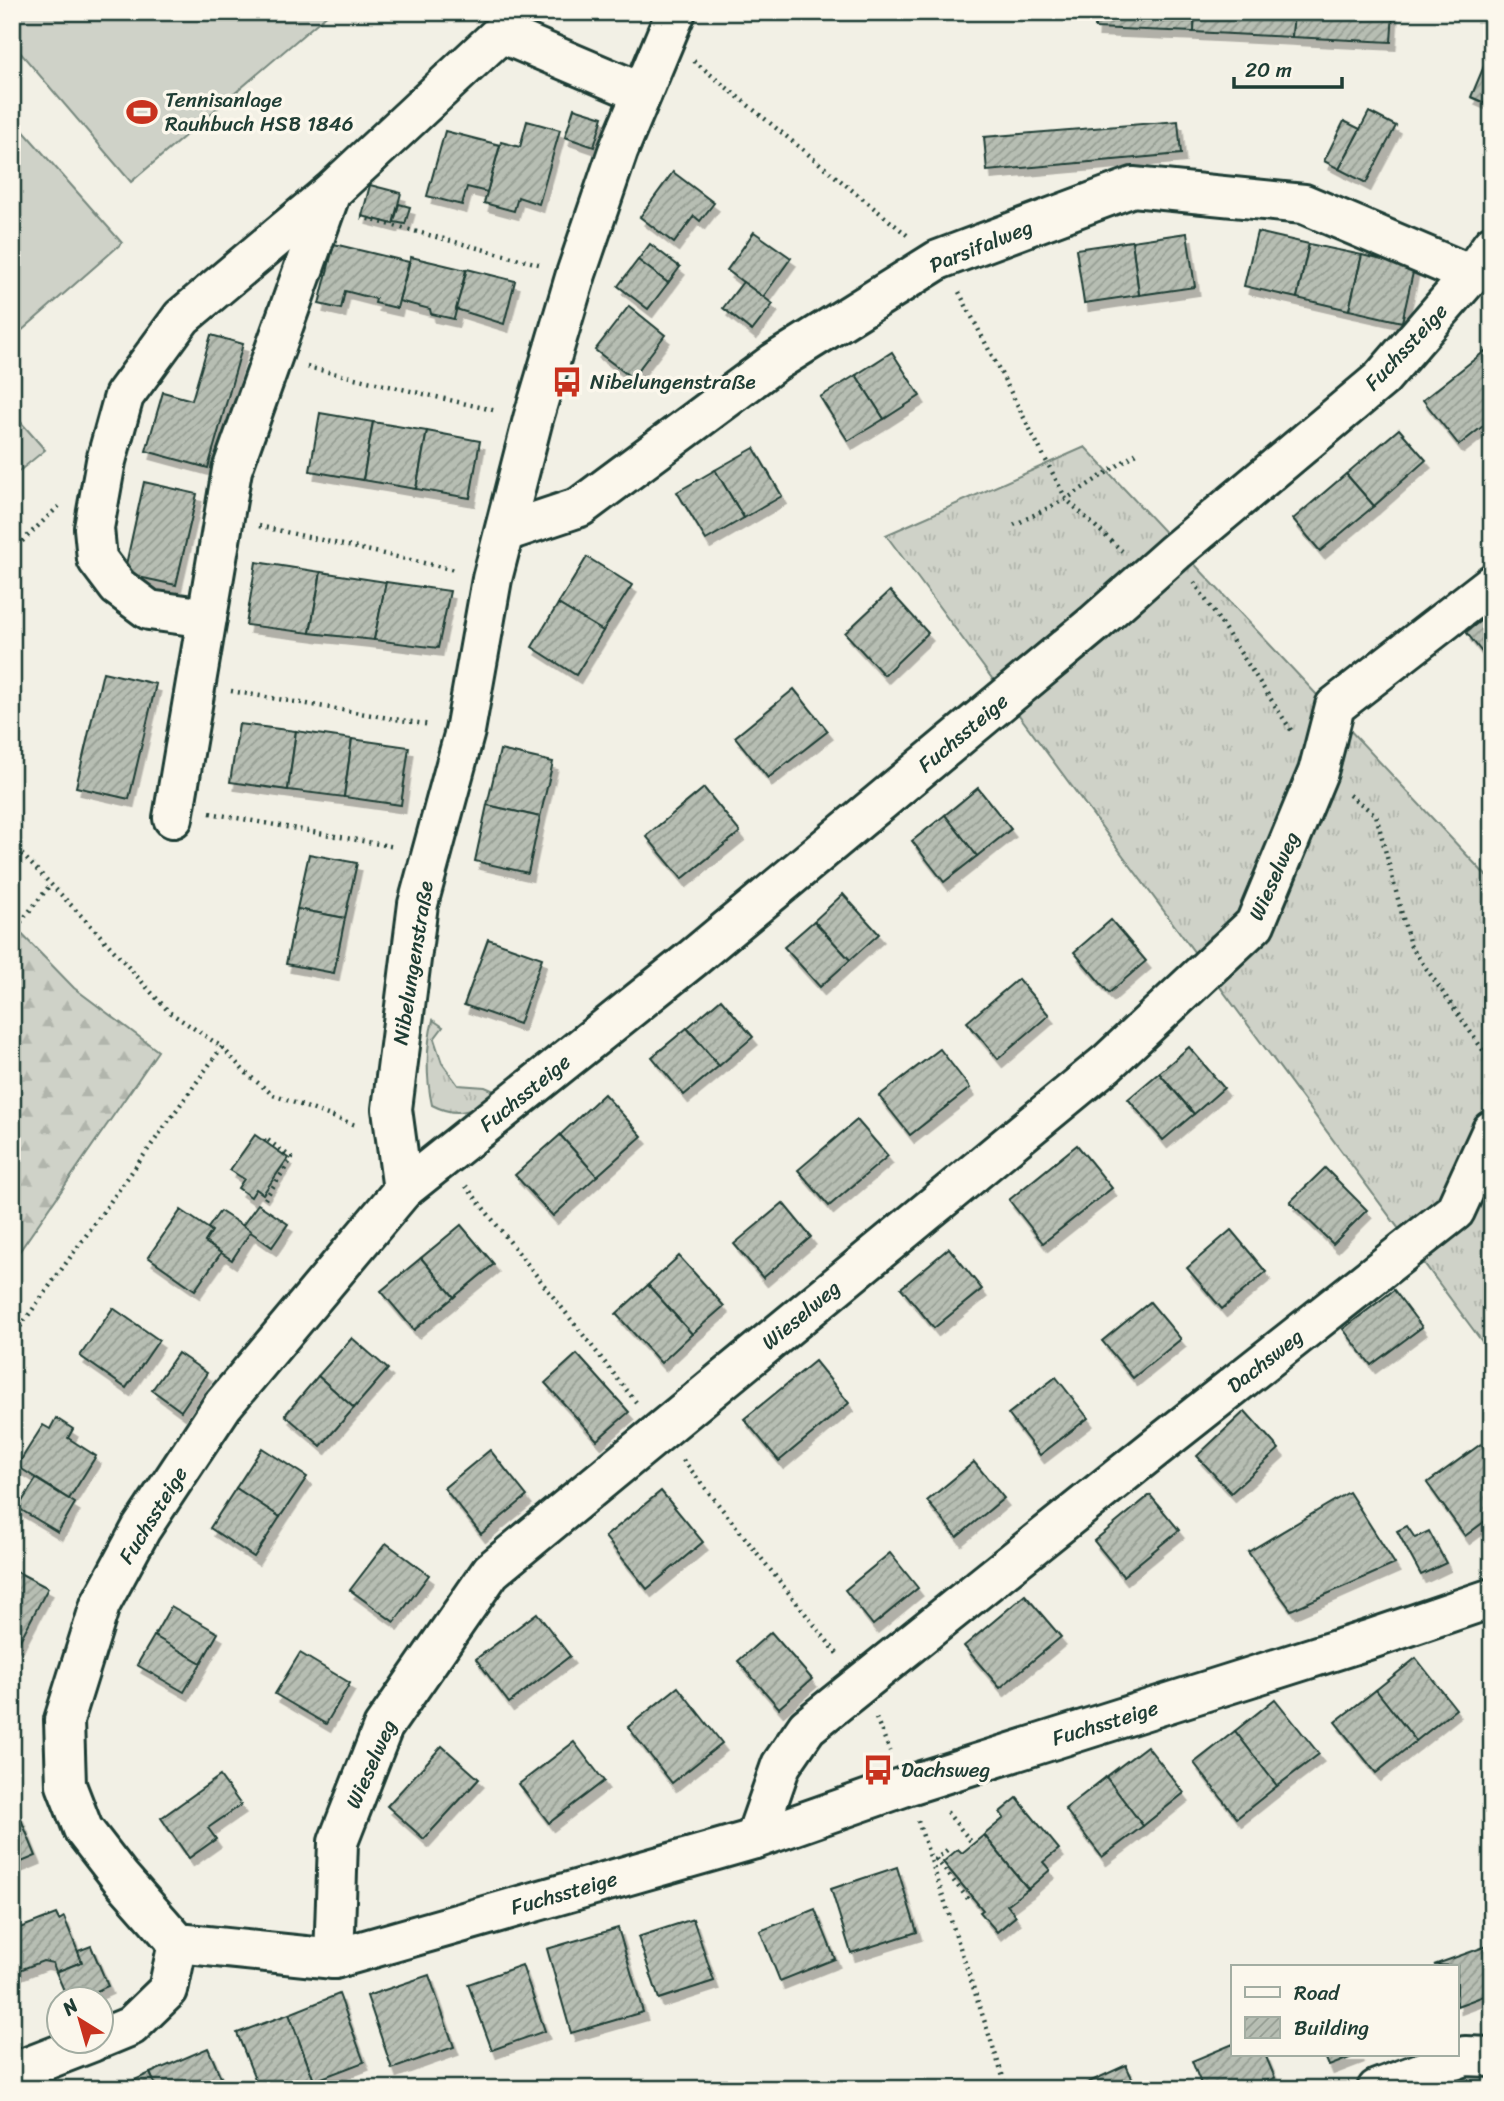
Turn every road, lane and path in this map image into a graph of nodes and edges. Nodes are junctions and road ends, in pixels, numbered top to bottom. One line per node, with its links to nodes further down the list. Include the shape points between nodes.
1 (670, 24): 2 (street, Nibelungenstraße); 4 (path)
2 (642, 93): 3 (street, via 501,33); 6 (street, Nibelungenstraße)
3 (329, 199): 6 (path); 7 (street); 17 (street, via 182,317 124,396 94,528 97,559 118,587 149,610)
4 (938, 260): 5 (street, Parsifalweg, via 1133,187 1304,204); 10 (path, via 947,268); 13 (street, Parsifalweg, via 775,362 580,507)
5 (1481, 260): 14 (street, Fuchssteige, via 1381,379)
6 (576, 274): 8 (street, Nibelungenstraße)
7 (272, 359): 8 (path); 11 (street, via 232,470)
8 (533, 419): 13 (street, Nibelungenstraße)
9 (1140, 451): 10 (path)
10 (1066, 499): 12 (path); 14 (path)
11 (223, 518): 15 (path); 17 (street)
12 (1014, 525)
13 (505, 531): 15 (street, Nibelungenstraße)
14 (1148, 575): 29 (street, Fuchssteige, via 692,959)
15 (492, 579): 19 (street, Nibelungenstraße)
16 (1492, 584): 44 (street, Wieselweg, via 1335,706 1318,772 1255,925 1107,1063 491,1572 383,1727 338,1842)
17 (207, 618): 18 (street)
18 (196, 685): 19 (path); 20 (street)
19 (465, 731): 22 (street, Nibelungenstraße)
20 (174, 812): 22 (path)
21 (12, 844): 23 (path)
22 (431, 854): 27 (street, Nibelungenstraße, via 418,904 392,1109)
23 (51, 884): 24 (path); 25 (path, via 169,1012)
24 (12, 933)
25 (222, 1047): 27 (path, via 273,1095); 32 (path)
26 (1492, 1130): 36 (street, Dachsweg, via 1455,1211 1144,1457)
27 (397, 1140): 30 (street, Nibelungenstraße)
28 (264, 1141): 31 (path, via 292,1158)
29 (444, 1158): 30 (street, Fuchssteige); 33 (path)
30 (403, 1190): 43 (street, Fuchssteige, via 223,1405 141,1530 100,1605 77,1675 64,1720 66,1785 83,1829)
31 (265, 1199)
32 (12, 1338)
33 (640, 1407)
34 (691, 1470): 36 (path)
35 (1492, 1598): 37 (street, Fuchssteige)
36 (852, 1673): 37 (path); 39 (street, Dachsweg, via 781,1765)
37 (905, 1786): 39 (street, Fuchssteige); 49 (path)
38 (943, 1807): 40 (path)
39 (755, 1839): 44 (street, Fuchssteige)
40 (973, 1844)
41 (947, 1850): 42 (path, via 936,1860 969,1900)
42 (972, 1897)
43 (178, 1943): 44 (street, Fuchssteige); 45 (street, via 168,1990 131,2026)
44 (334, 1959)
45 (116, 2032)
46 (56, 2056): 48 (street)
47 (1492, 2057): 50 (street, via 1465,2056)
48 (12, 2073)
49 (1007, 2089)
50 (1377, 2089)

